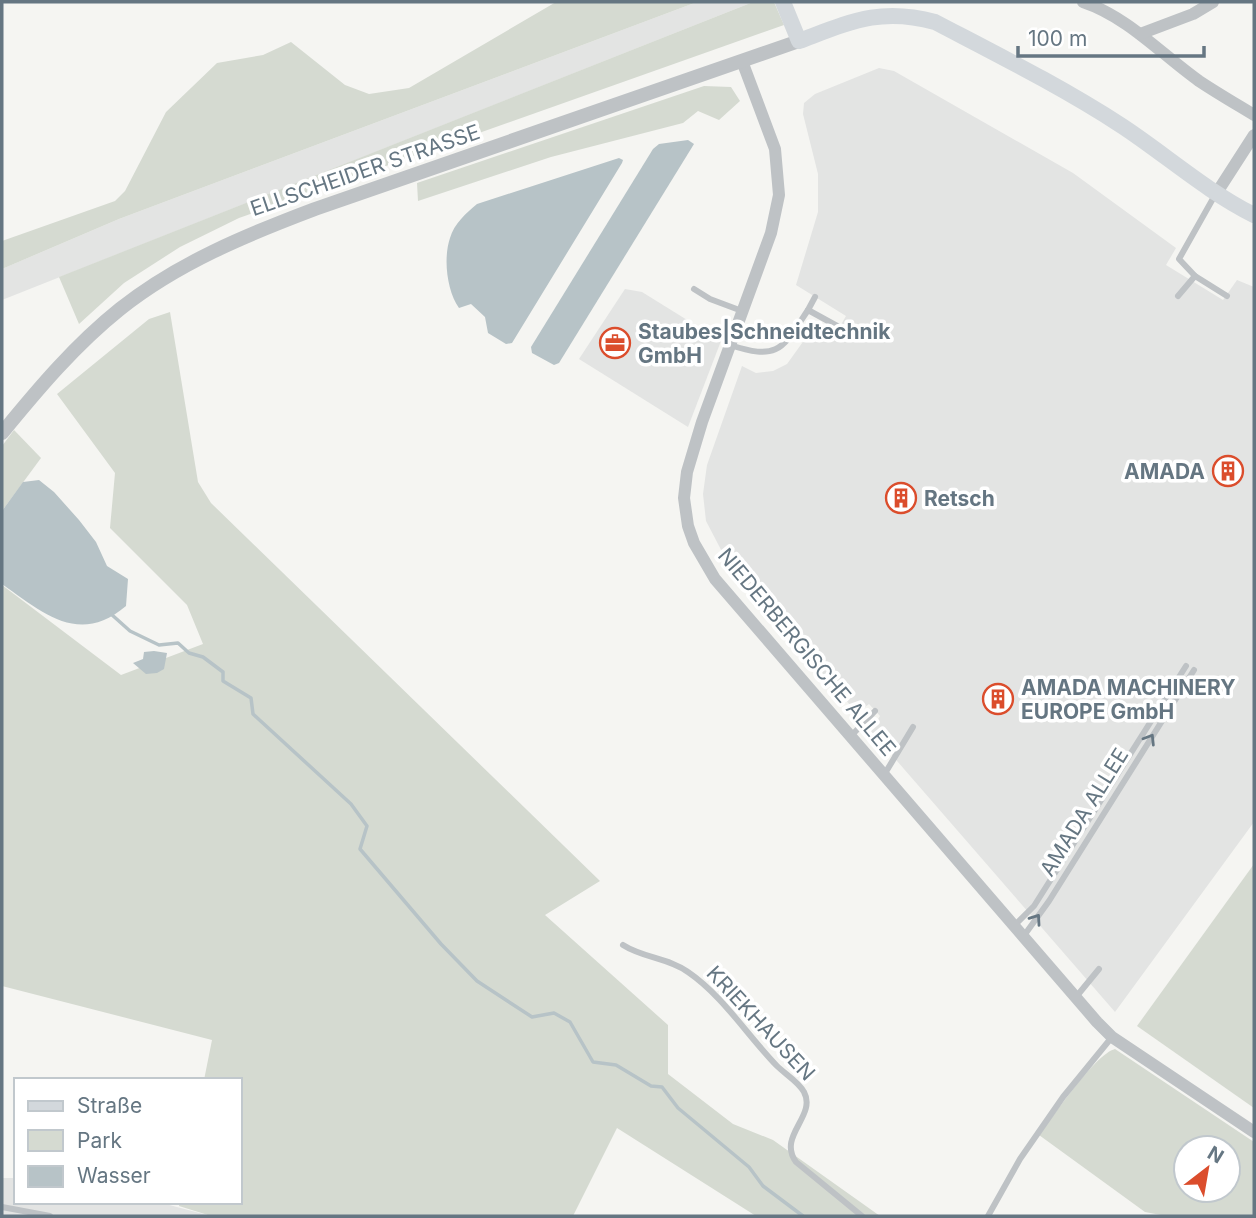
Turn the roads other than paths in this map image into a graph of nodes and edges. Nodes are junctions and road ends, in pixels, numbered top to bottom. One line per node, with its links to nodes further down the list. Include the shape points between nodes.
1 (1083, 2): 4 (street)
2 (1213, 2): 4 (street)
3 (785, 6): 5 (main road)
4 (1140, 34): 7 (street)
5 (799, 41): 6 (street, ELLSCHEIDER STRASSE); 9 (main road, via 881,15 935,22 1102,114)
6 (742, 61): 17 (street, NIEDERBERGISCHE ALLEE, via 775,149 779,176 771,233); 20 (street, ELLSCHEIDER STRASSE, via 249,233 189,263 126,304 73,351)
7 (1254, 116)
8 (1254, 135): 9 (street)
9 (1216, 194): 10 (main road); 11 (lane, via 1179,259)
10 (1254, 215)
11 (1195, 276): 13 (lane); 14 (lane)
12 (694, 289): 17 (lane)
13 (1178, 296)
14 (1227, 296)
15 (816, 297): 16 (lane)
16 (808, 310): 18 (lane); 19 (lane, via 774,351 761,353)
17 (742, 312): 19 (street, NIEDERBERGISCHE ALLEE)
18 (839, 327)
19 (730, 345): 25 (street, NIEDERBERGISCHE ALLEE, via 692,450 684,498 688,526 715,579)
20 (2, 433)
21 (1186, 666): 27 (lane, AMADA ALLEE, via 1034,906)
22 (1194, 670): 28 (lane, AMADA ALLEE, one-way to 22)
23 (875, 711): 25 (lane)
24 (913, 727): 26 (lane)
25 (851, 736): 26 (street, NIEDERBERGISCHE ALLEE)
26 (884, 775): 27 (street, NIEDERBERGISCHE ALLEE)
27 (1014, 926): 28 (street, NIEDERBERGISCHE ALLEE)
28 (1023, 936): 31 (street, NIEDERBERGISCHE ALLEE)
29 (623, 945): 36 (lane, KRIEKHAUSEN, via 687,971 801,1088 806,1108 789,1145 790,1154)
30 (1099, 969): 31 (lane)
31 (1076, 997): 32 (street, NIEDERBERGISCHE ALLEE)
32 (1112, 1037): 33 (street, NIEDERBERGISCHE ALLEE); 37 (lane, via 1034,1138)
33 (1254, 1132)
34 (2, 1207): 35 (lane)
35 (50, 1216)
36 (862, 1216)
37 (988, 1216)

